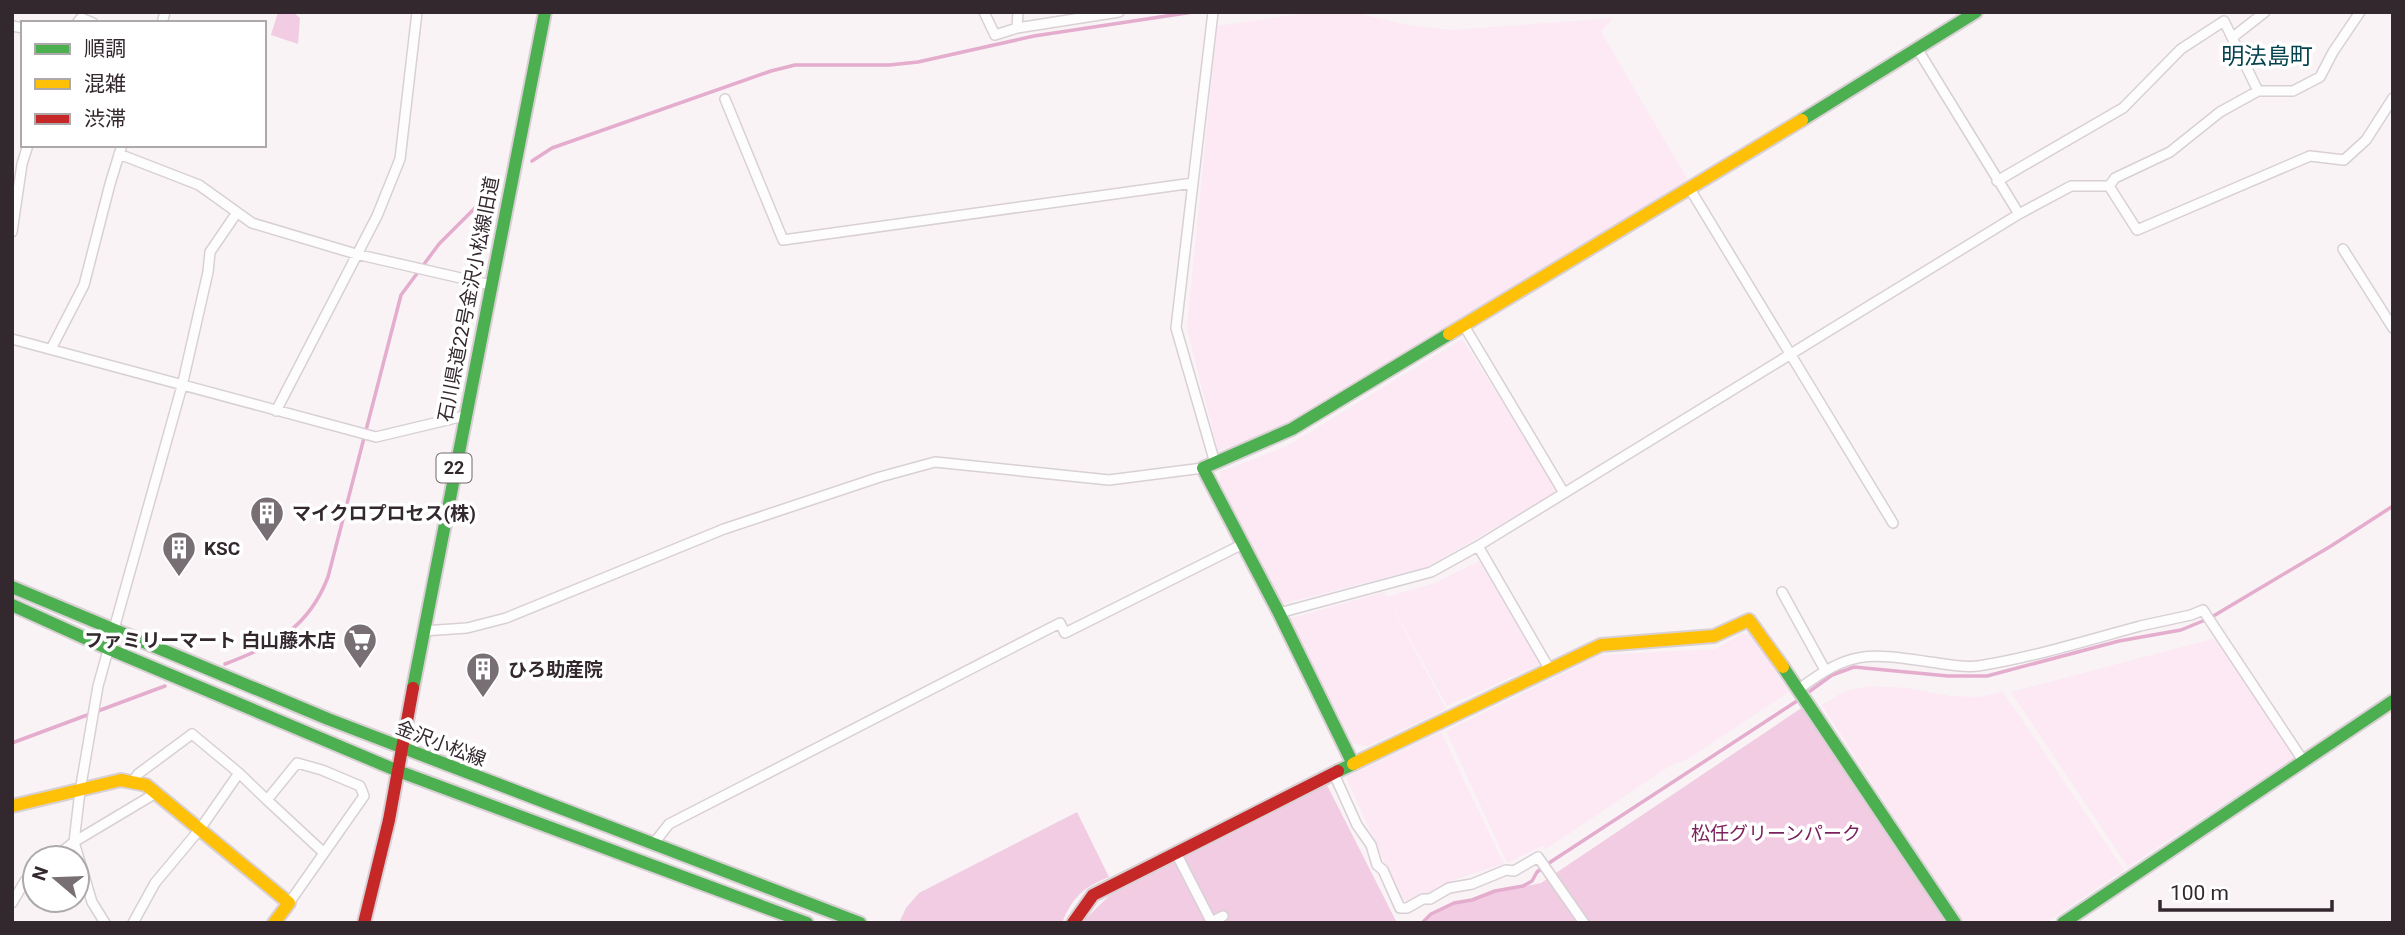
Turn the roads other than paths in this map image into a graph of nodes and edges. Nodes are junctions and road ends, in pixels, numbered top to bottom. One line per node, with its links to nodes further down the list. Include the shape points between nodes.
1 (417, 12): 27 (street, via 400,159)
2 (545, 12): 28 (street, 石川県道22号金沢小松線旧道 / 22)
3 (984, 12): 11 (street, via 995,35)
4 (1018, 12): 11 (street)
5 (1119, 12): 11 (street)
6 (1213, 12): 20 (street)
7 (1976, 12): 13 (street)
8 (2265, 12): 12 (street)
9 (2360, 12): 14 (street, via 2320,76 2293,91)
10 (2222, 17): 12 (street); 19 (street, via 2181,49 2123,108)
11 (1017, 28)
12 (2233, 37): 14 (street)
13 (1918, 50): 19 (street); 22 (street)
14 (2258, 91): 21 (street, via 2220,111 2170,152 2115,178)
15 (2393, 98): 21 (street, via 2366,140 2344,160 2310,156 2137,230)
16 (725, 99): 20 (street, via 783,240)
17 (27, 147): 25 (street)
18 (121, 150): 23 (street, via 198,185); 32 (street, via 84,285)
19 (1997, 181): 24 (street)
20 (1193, 183): 37 (street, via 1176,328)
21 (2109, 186): 24 (street, via 2071,186)
22 (1690, 189): 29 (street); 33 (street)
23 (236, 214): 27 (street); 34 (street, via 210,251)
24 (2019, 214): 33 (street)
25 (12, 232)
26 (2343, 248): 30 (street)
27 (356, 254): 28 (street); 35 (street)
28 (491, 285): 36 (street, 石川県道22号金沢小松線旧道 / 22)
29 (1463, 324): 37 (street, via 1292,429); 38 (street)
30 (2393, 328)
31 (12, 339): 32 (street)
32 (51, 349): 34 (street)
33 (1791, 355): 38 (street); 39 (street)
34 (182, 386): 35 (street); 47 (street)
35 (275, 411): 36 (street, via 376,437)
36 (464, 416): 46 (street, 石川県道22号金沢小松線旧道 / 22)
37 (1209, 465): 40 (street); 46 (street, via 1109,480 935,462 724,529 506,618 467,628)
38 (1564, 493): 41 (street)
39 (1892, 523)
40 (1241, 545): 45 (street); 66 (street, via 1065,633 1060,623 669,824)
41 (1478, 546): 45 (street, via 1431,572); 49 (street)
42 (12, 587): 47 (street, 金沢小松線)
43 (1782, 592): 50 (street)
44 (12, 605): 48 (street, 金沢小松線)
45 (1279, 613): 55 (street)
46 (423, 631): 53 (street, 石川県道22号金沢小松線旧道 / 22)
47 (114, 633): 48 (street); 53 (street, 金沢小松線)
48 (109, 649): 56 (street, 金沢小松線); 60 (street)
49 (1550, 670): 51 (street, via 1601,645 1714,636 1749,620); 55 (street)
50 (1825, 670): 51 (street); 54 (street, via 1868,655 1975,666 2203,610)
51 (1803, 694): 83 (street)
52 (2393, 701): 54 (street)
53 (402, 749): 56 (street, 石川県道22号金沢小松線旧道 / 22); 66 (street, 金沢小松線)
54 (2304, 762): 84 (street)
55 (1353, 764): 58 (street)
56 (398, 771): 78 (street, 石川県道22号金沢小松線旧道 / 22); 79 (street, 金沢小松線)
57 (239, 774): 59 (street, via 192,734); 62 (street); 64 (street)
58 (1334, 774): 69 (street); 82 (street, via 1400,908 1449,888 1514,871 1538,857)
59 (133, 781): 60 (street); 61 (street)
60 (80, 791): 63 (street); 65 (street)
61 (156, 793): 64 (street); 65 (street)
62 (267, 800): 68 (street); 68 (street, via 297,763 360,786 363,796)
63 (12, 806)
64 (200, 830): 72 (street); 77 (street, via 155,883)
65 (74, 842): 67 (street); 76 (street, via 92,902)
66 (654, 843): 80 (street, 金沢小松線)
67 (72, 844)
68 (323, 852): 72 (street)
69 (1176, 853): 75 (street); 81 (street, via 1093,895)
70 (21, 886): 71 (street)
71 (12, 903)
72 (289, 903): 74 (street)
73 (1223, 916): 75 (street)
74 (275, 922)
75 (1211, 922)
76 (105, 923)
77 (133, 923)
78 (365, 923)
79 (807, 923)
80 (860, 923)
81 (1073, 923)
82 (1584, 923)
83 (1955, 923)
84 (2063, 923)

